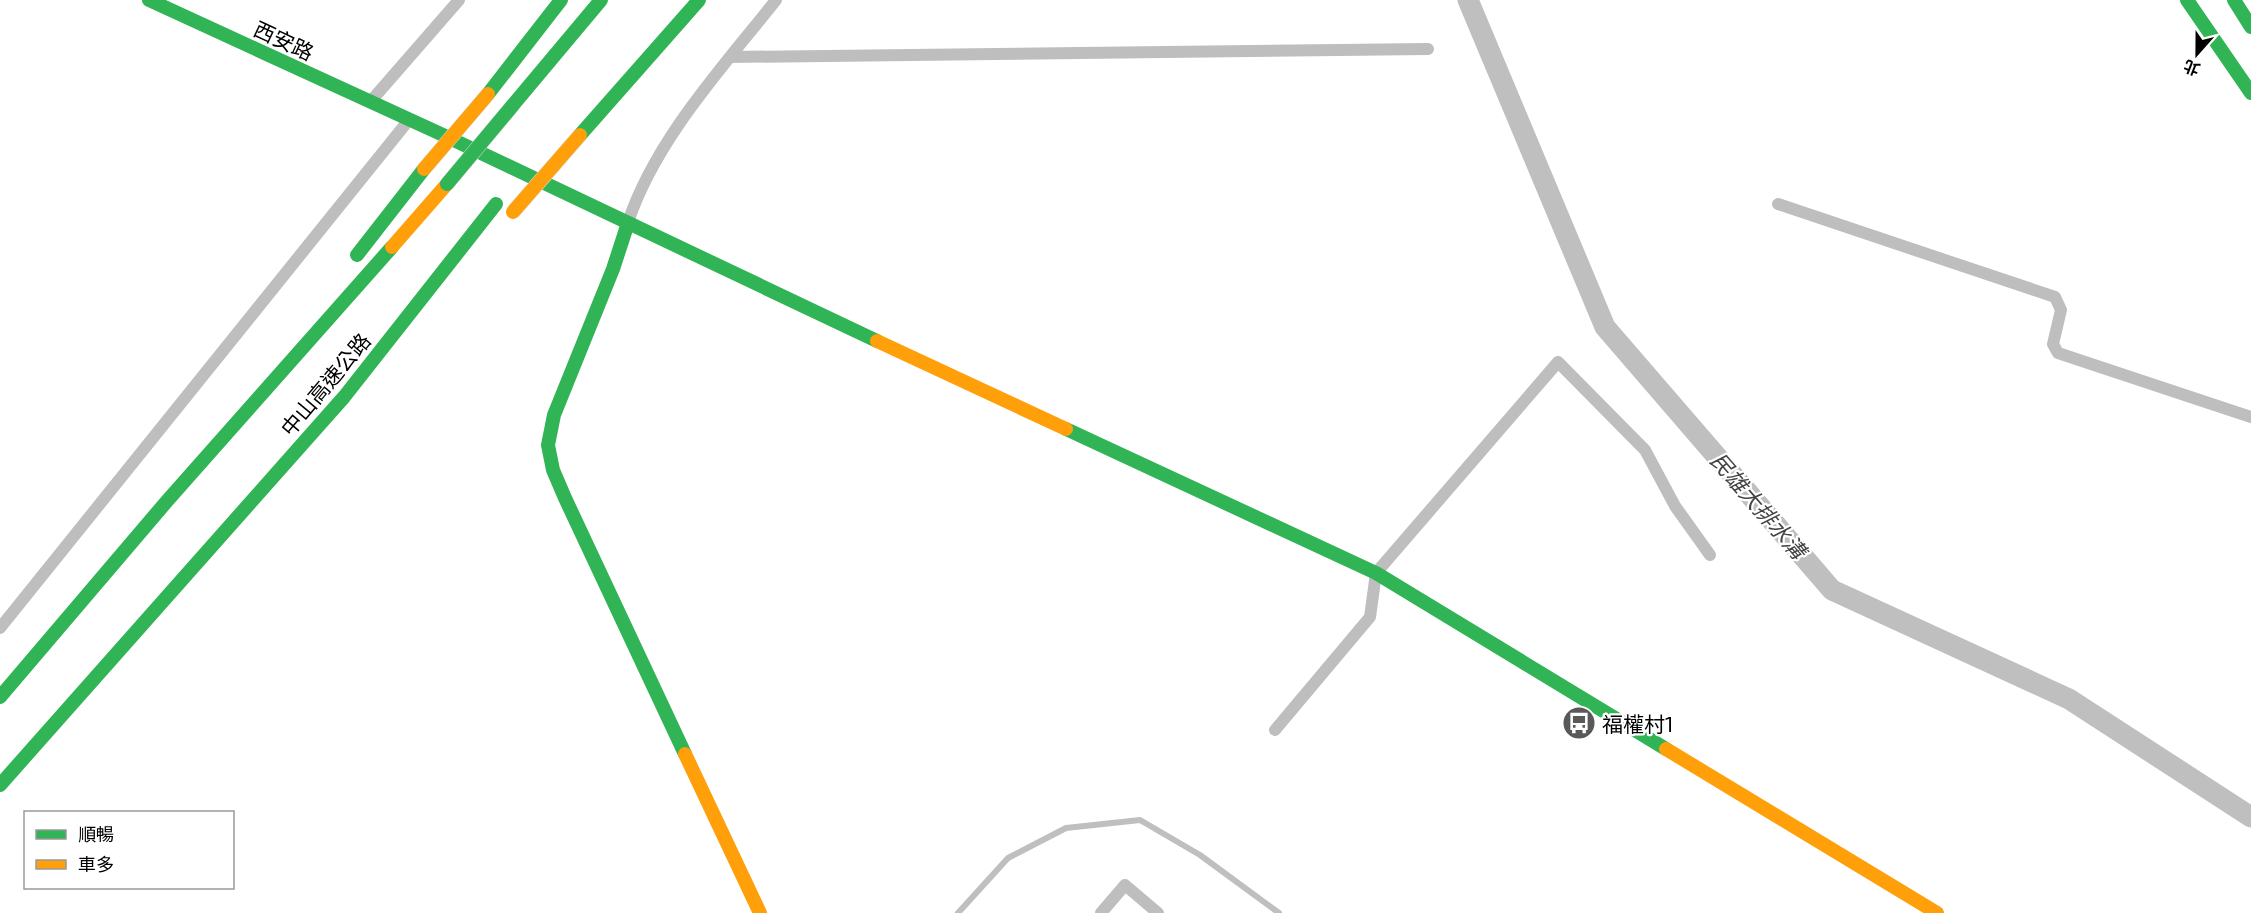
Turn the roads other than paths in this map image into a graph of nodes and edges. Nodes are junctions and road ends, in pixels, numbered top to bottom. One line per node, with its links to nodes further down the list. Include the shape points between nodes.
1 (149, 0): 13 (main road, 西安路)
2 (459, 0): 13 (lane)
3 (561, 0): 19 (main road, bridge)
4 (601, 0): 22 (main road, 中山高速公路, bridge)
5 (699, 0): 17 (main road, bridge)
6 (776, 0): 11 (lane)
7 (2187, 0): 12 (main road)
8 (2234, 0): 9 (main road)
9 (2251, 27)
10 (1428, 49): 11 (lane)
11 (731, 57): 18 (lane, via 656,158)
12 (2251, 93)
13 (370, 103): 14 (main road, 西安路)
14 (409, 120): 18 (main road, 西安路); 27 (lane)
15 (533, 161): 23 (main road, 中山高速公路)
16 (1778, 204): 24 (lane, via 2055,297 2061,310 2053,345 2058,353)
17 (510, 216)
18 (628, 223): 26 (main road, 西安路); 31 (main road, via 554,415 548,445 565,498)
19 (349, 266)
20 (426, 316): 23 (main road)
21 (307, 320): 22 (main road)
22 (286, 368): 28 (main road, 中山高速公路)
23 (344, 397): 30 (main road, 中山高速公路)
24 (2251, 417)
25 (1710, 555): 26 (lane, via 1675,506 1645,450 1558,362)
26 (1376, 573): 29 (lane, via 1370,617); 34 (main road, 西安路)
27 (0, 628)
28 (0, 698)
29 (1275, 730)
30 (0, 785)
31 (760, 913)
32 (1101, 913): 33 (lane, via 1125,885)
33 (1158, 913)
34 (1937, 913)

